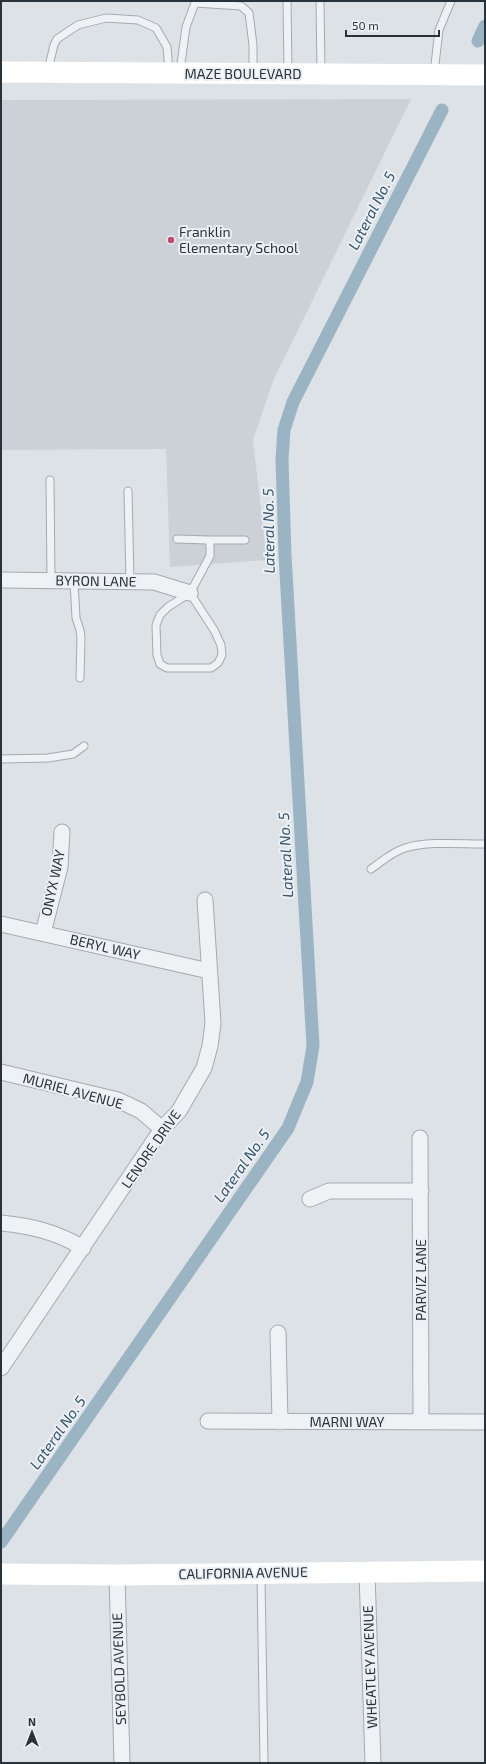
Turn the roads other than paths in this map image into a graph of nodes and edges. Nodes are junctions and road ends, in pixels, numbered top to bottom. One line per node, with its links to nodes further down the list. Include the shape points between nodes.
1 (287, 1): 8 (lane)
2 (320, 1): 9 (lane)
3 (451, 1): 10 (lane, via 439,30)
4 (1, 72): 5 (street, MAZE BOULEVARD)
5 (48, 72): 6 (street, MAZE BOULEVARD); 6 (lane, via 57,39 78,25 106,18 138,20 156,28 167,47)
6 (174, 73): 7 (street, MAZE BOULEVARD); 7 (lane, via 195,3 241,6 249,13)
7 (253, 74): 8 (street, MAZE BOULEVARD)
8 (288, 74): 9 (street, MAZE BOULEVARD)
9 (321, 74): 10 (street, MAZE BOULEVARD)
10 (434, 75): 11 (street, MAZE BOULEVARD)
11 (485, 75)
12 (50, 480): 18 (lane)
13 (128, 491): 20 (lane)
14 (177, 539): 15 (lane)
15 (208, 540): 16 (lane); 21 (lane, via 210,556)
16 (245, 540)
17 (1, 580): 18 (street, BYRON LANE)
18 (51, 580): 19 (street, BYRON LANE)
19 (74, 580): 20 (street, BYRON LANE); 22 (lane, via 76,618 81,638)
20 (130, 581): 21 (street, BYRON LANE, via 154,582)
21 (190, 593): 21 (lane, via 168,607 160,615 156,625 157,655 160,664 167,668 211,668 218,663 222,655 221,645 214,630)
22 (80, 678)
23 (84, 746): 24 (lane, via 73,754 48,758)
24 (1, 759)
25 (62, 832): 30 (street, ONYX WAY, via 60,867)
26 (485, 844): 27 (lane, via 419,845 404,848)
27 (371, 870)
28 (205, 900): 31 (street, LENORE DRIVE)
29 (1, 924): 30 (street, BERYL WAY)
30 (43, 933): 31 (street, BERYL WAY)
31 (209, 971): 33 (street, LENORE DRIVE, via 214,1024 204,1068 179,1110)
32 (1, 1072): 33 (street, MURIEL AVENUE, via 118,1100 142,1111)
33 (162, 1128): 38 (street, LENORE DRIVE)
34 (420, 1138): 35 (street, PARVIZ LANE)
35 (421, 1191): 36 (street, via 329,1191); 43 (street, PARVIZ LANE)
36 (310, 1199)
37 (1, 1223): 38 (street, via 46,1230)
38 (83, 1248): 40 (street, LENORE DRIVE)
39 (278, 1334): 42 (street)
40 (1, 1368)
41 (208, 1420): 42 (street, MARNI WAY)
42 (280, 1422): 43 (street, MARNI WAY)
43 (421, 1422): 44 (street, MARNI WAY)
44 (485, 1422)
45 (485, 1571): 46 (street, CALIFORNIA AVENUE)
46 (367, 1572): 47 (street, CALIFORNIA AVENUE); 52 (street, WHEATLEY AVENUE)
47 (261, 1573): 49 (street, CALIFORNIA AVENUE); 51 (lane)
48 (1, 1574): 49 (street, CALIFORNIA AVENUE)
49 (117, 1575): 50 (street, SEYBOLD AVENUE)
50 (122, 1763)
51 (264, 1763)
52 (373, 1763)

